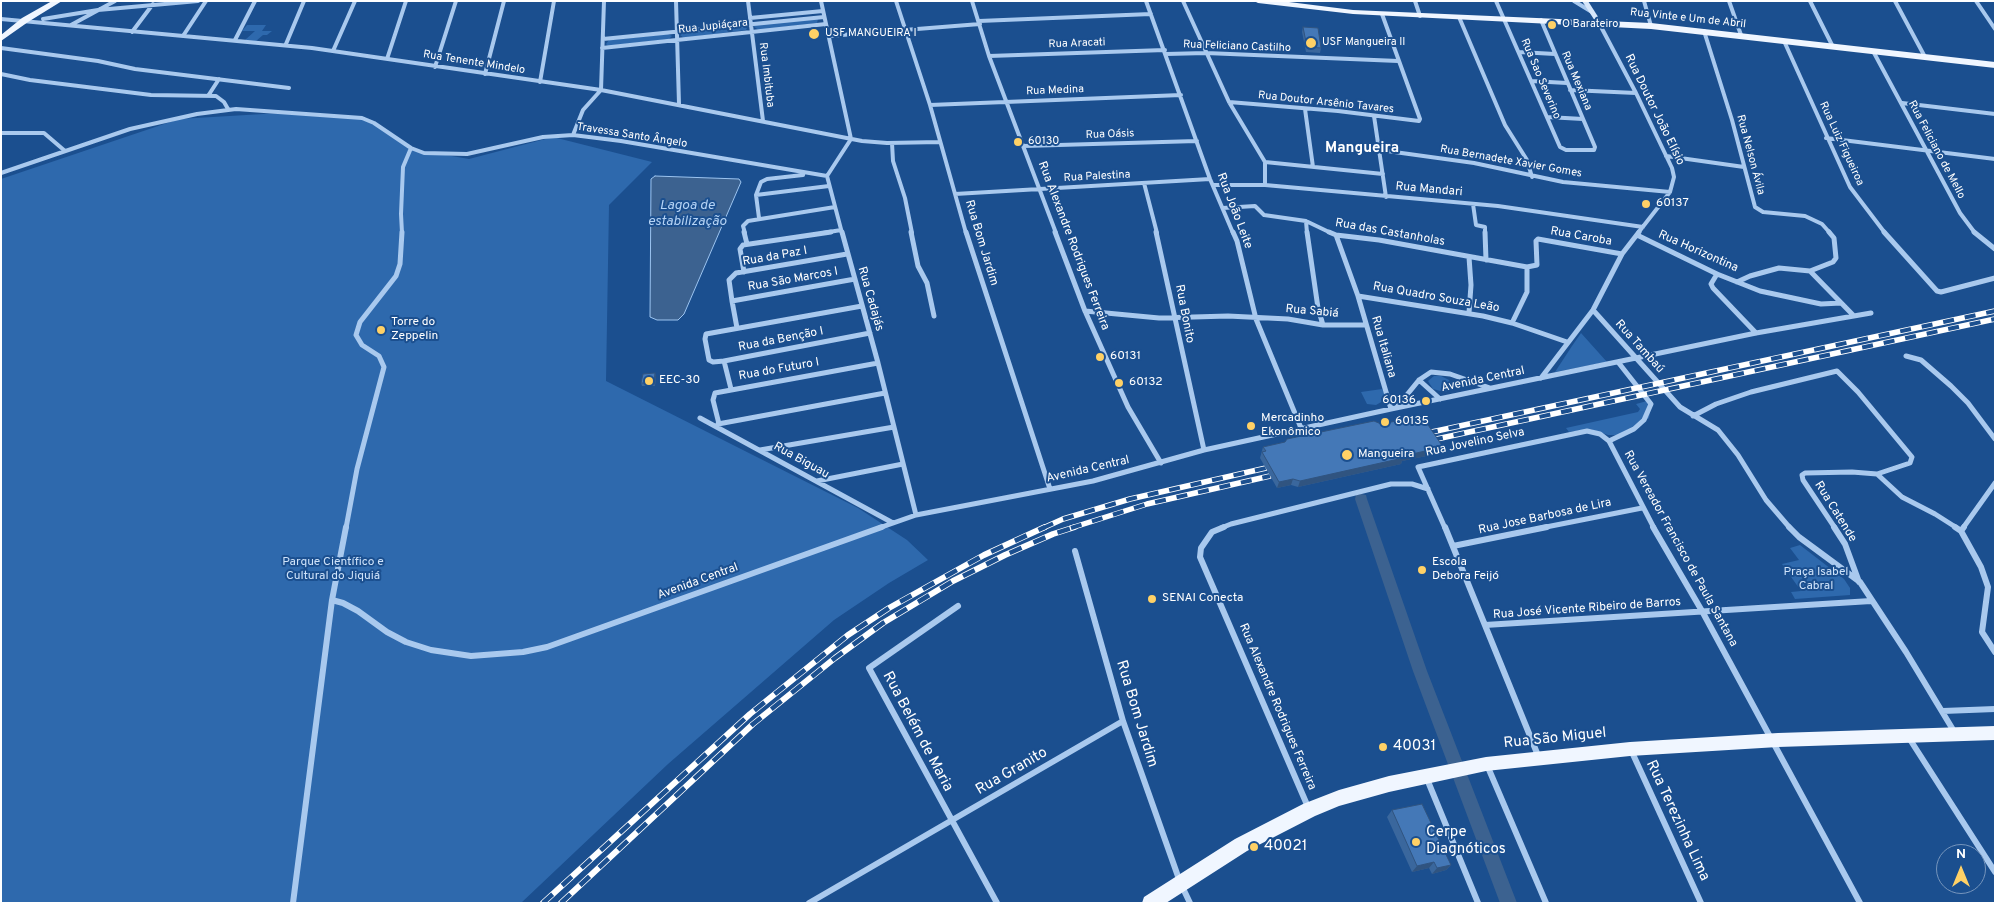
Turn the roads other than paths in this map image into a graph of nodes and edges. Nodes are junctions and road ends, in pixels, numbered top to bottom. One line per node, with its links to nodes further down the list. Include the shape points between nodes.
1 (58, 1): 44 (main road)
2 (115, 1): 31 (street)
3 (198, 1): 30 (street)
4 (206, 1): 59 (street)
5 (255, 1): 63 (street)
6 (304, 1): 66 (street)
7 (354, 1): 70 (street)
8 (406, 1): 78 (street)
9 (456, 1): 81 (street)
10 (504, 1): 83 (street)
11 (554, 1): 86 (street)
12 (604, 1): 62 (street)
13 (676, 1): 54 (street)
14 (748, 1): 39 (street, Rua Imbituba)
15 (821, 1): 32 (street)
16 (896, 1): 53 (street, Rua Bom Jardim)
17 (972, 1): 45 (street, Rua Alexandre Rodrigues Ferreira)
18 (1146, 1): 34 (street, Rua João Leite)
19 (1183, 1): 74 (street)
20 (1258, 1): 35 (main road, Rua Vinte e Um de Abril)
21 (1416, 1): 37 (street)
22 (1496, 1): 41 (street, Rua Sao Severino)
23 (1574, 1): 33 (street)
24 (1585, 1): 33 (main road)
25 (1644, 1): 50 (street)
26 (1729, 1): 58 (street)
27 (1810, 1): 67 (street)
28 (1895, 1): 77 (street)
29 (1976, 1): 51 (street)
30 (154, 3): 31 (street); 56 (street)
31 (98, 10): 43 (street); 49 (street)
32 (823, 10): 36 (street); 39 (street, Rua Jupiáçara)
33 (1592, 12): 46 (main road)
34 (1150, 14): 45 (street); 72 (street, Rua João Leite)
35 (1382, 14): 37 (main road, Rua Vinte e Um de Abril); 79 (street)
36 (824, 16): 47 (street, Rua Jupiáçara); 48 (street)
37 (1420, 16): 38 (main road, Rua Vinte e Um de Abril)
38 (1459, 17): 41 (main road, Rua Vinte e Um de Abril); 128 (street, via 1505,125 1527,160)
39 (750, 18): 47 (street, Rua Imbituba)
40 (1, 19): 44 (street, Rua Tenente Mindelo)
41 (1504, 19): 42 (main road, Rua Vinte e Um de Abril); 73 (street, Rua Sao Severino)
42 (1541, 20): 46 (main road, Rua Vinte e Um de Abril); 75 (street, Rua Mexiana)
43 (35, 21): 44 (street, Rua Tenente Mindelo); 49 (street, Rua Tenente Mindelo)
44 (21, 22): 52 (main road); 61 (main road)
45 (979, 22): 53 (street); 76 (street, Rua Alexandre Rodrigues Ferreira)
46 (1599, 23): 50 (main road, Rua Vinte e Um de Abril); 91 (street, Rua Doutor João Elísio)
47 (750, 24): 54 (street, Rua Jupiáçara); 57 (street, Rua Imbituba)
48 (826, 24): 57 (street, Rua Jupiáçara); 60 (street)
49 (71, 25): 56 (street, Rua Tenente Mindelo)
50 (1651, 26): 55 (main road, Rua Vinte e Um de Abril)
51 (1995, 29)
52 (1, 30)
53 (904, 30): 60 (street); 98 (street, Rua Bom Jardim)
54 (677, 31): 62 (street, Rua Jupiáçara); 64 (street)
55 (1704, 31): 58 (main road, Rua Vinte e Um de Abril); 123 (street, Rua Nelson Ávila)
56 (132, 32): 59 (street, Rua Tenente Mindelo)
57 (752, 32): 64 (street, Rua Jupiáçara); 105 (street, Rua Imbituba)
58 (1741, 35): 65 (main road, Rua Vinte e Um de Abril)
59 (183, 36): 63 (street, Rua Tenente Mindelo)
60 (829, 36): 109 (street)
61 (1, 39)
62 (603, 39): 69 (street)
63 (235, 40): 66 (street, Rua Tenente Mindelo)
64 (678, 40): 69 (street, Rua Jupiáçara); 97 (street)
65 (1784, 41): 67 (main road, Rua Vinte e Um de Abril); 108 (street, Rua Luiz Figueiroa)
66 (286, 44): 70 (street, Rua Tenente Mindelo)
67 (1833, 47): 71 (main road, Rua Vinte e Um de Abril)
68 (1, 48): 84 (street, via 98,61 135,70)
69 (602, 48): 89 (street)
70 (333, 51): 78 (street, Rua Tenente Mindelo)
71 (1873, 51): 77 (main road, Rua Vinte e Um de Abril); 96 (street, Rua Feliciano de Mello)
72 (1165, 52): 74 (street, Rua Feliciano Castilho); 76 (street, Rua Aracati); 92 (street, Rua João Leite)
73 (1519, 52): 75 (street); 85 (street, Rua Sao Severino)
74 (1206, 53): 79 (street, Rua Feliciano Castilho); 95 (street)
75 (1555, 54): 87 (street, Rua Mexiana)
76 (989, 56): 94 (street, Rua Alexandre Rodrigues Ferreira)
77 (1925, 57): 80 (main road, Rua Vinte e Um de Abril)
78 (387, 59): 81 (street, Rua Tenente Mindelo)
79 (1398, 61): 102 (street, Rua Doutor Arsênio Tavares, via 1420,119 1411,121)
80 (1995, 65)
81 (435, 66): 83 (street, Rua Tenente Mindelo)
82 (1, 74): 93 (street, via 151,95)
83 (485, 74): 86 (street, Rua Tenente Mindelo)
84 (219, 79): 88 (street); 93 (street)
85 (1531, 81): 87 (street); 103 (street, Rua Sao Severino)
86 (540, 82): 89 (street, Rua Tenente Mindelo)
87 (1567, 84): 90 (street, Rua Mexiana)
88 (289, 88)
89 (601, 90): 97 (street, Rua Tenente Mindelo); 107 (street, via 583,110)
90 (1570, 90): 91 (street); 104 (street, Rua Mexiana)
91 (1636, 93): 119 (street, Rua Doutor João Elísio)
92 (1181, 95): 94 (street, Rua Medina); 110 (street, Rua João Leite)
93 (208, 96): 100 (street, via 219,97)
94 (1007, 101): 98 (street, Rua Medina); 113 (street, Rua Alexandre Rodrigues Ferreira)
95 (1229, 102): 99 (street, Rua Doutor Arsênio Tavares); 121 (street)
96 (1902, 103): 101 (street); 118 (street, Rua Feliciano de Mello)
97 (679, 104): 105 (street, Rua Tenente Mindelo)
98 (930, 105): 111 (street, Rua Bom Jardim)
99 (1306, 108): 102 (street, Rua Doutor Arsênio Tavares); 122 (street)
100 (228, 109): 114 (street, Travessa Santo Ângelo, via 354,117 374,123); 117 (street, Travessa Santo Ângelo, via 137,127)
101 (1995, 114)
102 (1374, 116): 116 (street)
103 (1547, 117): 104 (street); 115 (street, Rua Sao Severino, via 1560,147 1580,151)
104 (1583, 119): 115 (street, Rua Mexiana)
105 (763, 121): 109 (street, Rua Tenente Mindelo)
106 (1, 133): 117 (street, via 44,133)
107 (574, 135): 114 (street, Travessa Santo Ângelo, via 543,137 467,154 432,154); 125 (street, Travessa Santo Ângelo)
108 (1826, 138): 118 (street); 158 (street, Rua Luiz Figueiroa, via 1850,188 1887,236 1937,291)
109 (850, 139): 112 (street, Rua Tenente Mindelo); 127 (street)
110 (1197, 141): 113 (street, Rua Oásis); 129 (street, Rua João Leite)
111 (940, 142): 112 (street, Rua Tenente Mindelo); 136 (street, Rua Bom Jardim)
112 (892, 143): 170 (street, via 893,160 905,198 918,266 927,283)
113 (1024, 146): 134 (street, Rua Alexandre Rodrigues Ferreira)
114 (411, 148): 215 (street, via 403,167 400,264 396,276 357,330 358,339 379,356 384,368 357,469)
115 (1595, 149)
116 (1380, 150): 126 (street); 128 (street, Rua Bernadete Xavier Gomes, via 1474,163)
117 (65, 151): 124 (street, Travessa Santo Ângelo)
118 (1926, 151): 120 (street); 149 (street, Rua Feliciano de Mello, via 1960,214 1978,236)
119 (1666, 156): 123 (street); 135 (street, Rua Doutor João Elísio, via 1674,177)
120 (1995, 158)
121 (1265, 162): 122 (street); 132 (street)
122 (1313, 166): 126 (street)
123 (1744, 167): 155 (street, Rua Nelson Ávila, via 1758,210 1811,218 1822,224 1834,238 1836,258)
124 (1, 173)
125 (810, 174): 127 (street, Travessa Santo Ângelo); 137 (street, via 764,180)
126 (1383, 174): 138 (street)
127 (827, 176): 133 (street, Rua Cadajás)
128 (1532, 176): 135 (street, Rua Bernadete Xavier Gomes)
129 (1210, 179): 130 (street, Rua Palestina); 131 (street, Rua João Leite)
130 (1144, 183): 134 (street, Rua Palestina); 171 (street, Rua Bonito)
131 (1213, 185): 132 (street, Rua Mandari); 141 (street, Rua João Leite)
132 (1265, 185): 138 (street, Rua Mandari)
133 (829, 186): 137 (street); 140 (street, Rua Cadajás)
134 (1038, 188): 136 (street, Rua Palestina); 166 (street, Rua Alexandre Rodrigues Ferreira)
135 (1670, 192): 144 (street)
136 (955, 194): 207 (street, Rua Bom Jardim)
137 (756, 195): 142 (street)
138 (1386, 197): 139 (street, Rua Mandari)
139 (1473, 204): 144 (street, Rua Mandari); 153 (street, via 1476,225 1485,227)
140 (835, 207): 142 (street); 145 (street, Rua Cadajás)
141 (1222, 208): 143 (street, Rua das Castanholas, via 1255,206 1264,215); 172 (street, Rua João Leite, via 1237,241)
142 (758, 218): 148 (street, via 744,224)
143 (1306, 221): 146 (street, Rua das Castanholas); 174 (street, via 1318,308)
144 (1644, 227): 147 (street)
145 (841, 230): 148 (street); 150 (street, Rua Cadajás)
146 (1336, 235): 152 (street, Rua das Castanholas); 161 (street, Rua Italiana)
147 (1637, 235): 151 (street); 157 (street, Rua Horizontina)
148 (744, 245): 156 (street, via 740,249)
149 (1995, 249)
150 (847, 254): 156 (street, Rua da Paz I); 159 (street, Rua Cadajás)
151 (1622, 254): 154 (street, Rua Caroba, via 1536,240 1536,265); 165 (street)
152 (1469, 257): 153 (street, Rua das Castanholas); 168 (street)
153 (1486, 260): 154 (street, Rua das Castanholas)
154 (1529, 267): 173 (street, via 1527,292)
155 (1810, 271): 160 (street, Rua Horizontina, via 1779,268); 163 (street)
156 (744, 272): 162 (street, Rua da Paz I, via 730,278)
157 (1717, 274): 160 (street, Rua Horizontina); 178 (street, via 1711,284 1713,288)
158 (1995, 278)
159 (855, 279): 162 (street, Rua São Marcos I); 164 (street, Rua Cadajás)
160 (1737, 282): 163 (street, via 1797,300)
161 (1358, 296): 168 (street, Rua Quadro Souza Leão); 175 (street, Rua Italiana)
162 (732, 301): 176 (street, Rua São Marcos I)
163 (1841, 303): 169 (street)
164 (862, 306): 176 (street); 177 (street, Rua Cadajás)
165 (1593, 310): 179 (street); 181 (street, Rua Tambaú)
166 (1085, 311): 171 (street, Rua Sabiá); 201 (street, Rua Alexandre Rodrigues Ferreira, via 1128,407)
167 (1871, 312): 169 (street, Avenida Central)
168 (1469, 313): 173 (street, Rua Quadro Souza Leão)
169 (1853, 315): 178 (street, Avenida Central)
170 (934, 316)
171 (1174, 318): 172 (street, Rua Sabiá); 200 (street, Rua Bonito)
172 (1256, 319): 174 (street, Rua Sabiá, via 1288,319); 196 (street, Rua João Leite)
173 (1512, 323): 179 (street, Rua Quadro Souza Leão)
174 (1324, 325): 175 (street, Rua Sabiá)
175 (1366, 325): 191 (street, Rua Italiana)
176 (737, 328): 182 (street, via 705,335 709,360)
177 (870, 333): 182 (street, Rua da Benção I); 184 (street, Rua Cadajás)
178 (1756, 333): 181 (street, Avenida Central)
179 (1567, 342): 185 (street)
180 (1906, 356): 197 (street, via 1917,358 1951,386)
181 (1637, 358): 183 (street, Avenida Central); 192 (street, Rua Tambaú, via 1670,397)
182 (724, 361): 188 (street, Rua da Benção I)
183 (1618, 362): 185 (street, Avenida Central); 198 (street, Rua Vereador Francisco de Paula Santana, via 1651,404 1644,420 1634,429)
184 (878, 363): 188 (street, Rua do Futuro I); 189 (street, Rua Cadajás)
185 (1541, 379): 187 (street, Avenida Central)
186 (1419, 380): 187 (street, via 1431,372 1442,372); 190 (street); 191 (street)
187 (1490, 388): 190 (street, Avenida Central)
188 (731, 389): 194 (street, Rua do Futuro I, via 715,393 712,397)
189 (885, 393): 194 (street); 195 (street, Rua Cadajás)
190 (1440, 399): 191 (street, Avenida Central)
191 (1394, 408): 196 (street, Avenida Central)
192 (1693, 416): 203 (street, via 1751,392 1837,371 1912,457 1910,462); 214 (street, Rua Tambaú, via 1718,430 1766,500 1799,537)
193 (700, 418): 194 (street, Rua Biguau)
194 (717, 424): 199 (street, Rua Biguau)
195 (894, 427): 199 (street); 202 (street, Rua Cadajás)
196 (1301, 428): 200 (street, Avenida Central)
197 (1995, 439)
198 (1609, 441): 206 (street, Rua Jovelino Selva, via 1600,434 1587,431 1418,468); 208 (street, Rua Vereador Francisco de Paula Santana)
199 (760, 450): 204 (street, Rua Biguau)
200 (1204, 450): 201 (street, Avenida Central)
201 (1161, 463): 207 (street, Avenida Central)
202 (903, 464): 204 (street); 209 (street, Rua Cadajás)
203 (1878, 474): 211 (street, via 1902,497); 214 (street, Rua Catende, via 1802,475 1845,544)
204 (817, 481): 210 (street, Rua Biguau)
205 (1995, 483): 211 (street)
206 (1428, 488): 212 (street, Rua Jovelino Selva); 232 (street, Rua Alexandre Rodrigues Ferreira, via 1391,484 1226,526 1212,532 1201,548 1200,558)
207 (1050, 489): 209 (street, Avenida Central)
208 (1642, 508): 212 (street, Rua Jose Barbosa de Lira); 218 (street, Rua Vereador Francisco de Paula Santana)
209 (916, 515): 210 (street, Avenida Central)
210 (892, 523): 215 (street, Avenida Central, via 548,647 523,652 471,656 431,650 386,632 358,611)
211 (1961, 531): 220 (street, via 1988,587 1982,632)
212 (1453, 546): 219 (street, Rua Jovelino Selva)
213 (1075, 551): 223 (street, Rua Bom Jardim)
214 (1860, 582): 216 (street, Rua Catende)
215 (332, 600): 236 (street)
216 (1871, 602): 218 (street, Rua José Vicente Ribeiro de Barros); 222 (street, Rua Catende)
217 (958, 606): 233 (street, Rua Belém de Maria, via 869,668)
218 (1702, 611): 219 (street, Rua José Vicente Ribeiro de Barros); 227 (street, Rua Vereador Francisco de Paula Santana)
219 (1485, 625): 229 (street, Rua Jovelino Selva)
220 (1995, 652)
221 (1995, 709): 222 (street)
222 (1942, 711): 225 (street, Rua Catende)
223 (1123, 721): 233 (street, Rua Granito); 235 (street, Rua Bom Jardim)
224 (1995, 733): 225 (main road, Rua São Miguel)
225 (1956, 735): 226 (main road, Rua São Miguel)
226 (1908, 737): 227 (main road, Rua São Miguel); 234 (street)
227 (1772, 740): 228 (main road, Rua São Miguel); 244 (street, Rua Vereador Francisco de Paula Santana)
228 (1630, 749): 229 (main road, Rua São Miguel); 243 (street, Rua Terezinha Lima)
229 (1540, 759): 230 (main road, Rua São Miguel)
230 (1486, 764): 231 (main road, Rua São Miguel); 242 (street)
231 (1426, 776): 232 (main road, Rua São Miguel, via 1339,798); 241 (street)
232 (1308, 810): 235 (main road, Rua São Miguel)
233 (951, 822): 237 (street, Rua Granito); 238 (street, Rua Belém de Maria)
234 (1995, 872)
235 (1180, 882): 239 (main road, Rua São Miguel); 240 (street, Rua Bom Jardim)
236 (293, 903)
237 (809, 903)
238 (997, 903)
239 (1150, 903)
240 (1190, 903)
241 (1478, 903)
242 (1546, 903)
243 (1701, 903)
244 (1860, 903)

